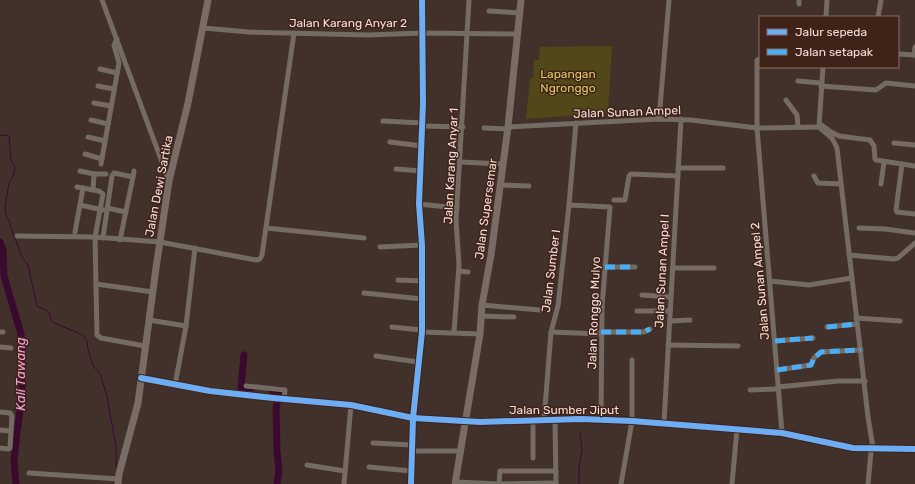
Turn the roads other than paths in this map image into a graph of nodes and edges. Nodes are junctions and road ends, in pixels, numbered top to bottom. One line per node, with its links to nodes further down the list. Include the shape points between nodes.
1 (102, 0): 18 (street)
2 (208, 0): 13 (main road, Jalan Dewi Sartika)
3 (422, 0): 15 (street)
4 (469, 0): 16 (street, Jalan Karang Anyar 1)
5 (521, 0): 10 (main road, Jalan Supersemar)
6 (669, 0): 34 (street)
7 (826, 0): 11 (street)
8 (881, 0): 12 (street)
9 (489, 11): 10 (street)
10 (520, 13): 17 (main road, Jalan Supersemar)
11 (826, 16)
12 (878, 16)
13 (202, 28): 14 (street, Jalan Karang Anyar 2); 70 (main road, Jalan Dewi Sartika)
14 (294, 33): 15 (street, Jalan Karang Anyar 2); 87 (street)
15 (423, 33): 16 (street, Jalan Karang Anyar 2); 40 (street)
16 (467, 34): 17 (street, Jalan Karang Anyar 2); 42 (street, Jalan Karang Anyar 1)
17 (518, 34): 45 (main road, Jalan Supersemar)
18 (117, 39): 25 (street, via 114,44 119,63); 70 (street)
19 (915, 47): 21 (street)
20 (899, 54): 21 (street)
21 (914, 55)
22 (759, 59): 46 (street, Jalan Sunan Ampel 2)
23 (823, 68): 27 (street)
24 (100, 69): 25 (street)
25 (117, 73): 30 (street)
26 (798, 81): 27 (street)
27 (821, 85): 29 (street, via 876,90 886,83); 41 (street)
28 (98, 86): 30 (street)
29 (915, 86)
30 (114, 89): 33 (street)
31 (786, 100): 43 (street, via 797,115)
32 (94, 103): 33 (street)
33 (111, 106): 39 (street)
34 (659, 119): 35 (street, Jalan Sunan Ampel); 38 (street, Jalan Sunan Ampel)
35 (681, 119): 46 (street, Jalan Sunan Ampel); 59 (street, Jalan Sunan Ampel I)
36 (91, 120): 39 (street)
37 (383, 121): 40 (street)
38 (576, 123): 45 (street, Jalan Sunan Ampel); 81 (street, Jalan Sumber I)
39 (108, 124): 48 (street)
40 (423, 124): 42 (street); 52 (street)
41 (819, 125): 43 (street, Jalan Sunan Ampel); 55 (street, via 839,136 870,140 874,146 875,160); 71 (street, via 836,144)
42 (463, 127): 54 (street, Jalan Karang Anyar 1)
43 (798, 127): 46 (street, Jalan Sunan Ampel)
44 (484, 128): 45 (street, Jalan Sunan Ampel)
45 (508, 128): 56 (main road, Jalan Supersemar)
46 (757, 128): 111 (street, Jalan Sunan Ampel 2)
47 (88, 137): 48 (street)
48 (105, 141): 53 (street, via 101,161)
49 (390, 142): 52 (street)
50 (894, 143): 51 (street)
51 (915, 145)
52 (422, 146): 64 (street)
53 (85, 154)
54 (460, 162): 56 (street); 82 (street, Jalan Karang Anyar 1)
55 (884, 162): 57 (street); 72 (street)
56 (503, 164): 73 (main road, Jalan Supersemar)
57 (902, 164): 58 (street); 86 (street, via 896,210)
58 (915, 166)
59 (678, 168): 60 (street); 67 (street, Jalan Sunan Ampel I)
60 (723, 168)
61 (396, 169): 64 (street)
62 (80, 171): 65 (street)
63 (134, 171): 69 (street)
64 (421, 171): 79 (street)
65 (94, 174): 66 (street); 77 (street)
66 (106, 174)
67 (678, 176): 78 (street, via 631,174 626,198 624,201); 104 (street, Jalan Sunan Ampel I)
68 (814, 176): 71 (street, via 818,183)
69 (132, 177): 84 (street, via 112,174); 85 (street)
70 (170, 181): 96 (main road, Jalan Dewi Sartika)
71 (841, 184): 101 (street)
72 (881, 184)
73 (500, 185): 74 (street); 118 (main road, Jalan Supersemar)
74 (529, 186)
75 (77, 187): 76 (street)
76 (83, 188): 77 (street); 80 (street)
77 (93, 190): 83 (street, via 103,194)
78 (614, 200)
79 (419, 204): 82 (street); 98 (street)
80 (80, 205): 83 (street); 89 (street)
81 (569, 205): 102 (street, Jalan Ronggo Mulyo, via 610,207); 135 (street, Jalan Sumber I, via 558,306)
82 (457, 208): 106 (street, Jalan Karang Anyar 1)
83 (100, 209): 84 (street); 92 (street)
84 (107, 209): 85 (street); 93 (street)
85 (126, 212): 95 (street)
86 (915, 214)
87 (266, 228): 94 (street); 100 (street, via 262,255 258,260)
88 (859, 228): 90 (street)
89 (75, 232)
90 (915, 233)
91 (17, 236): 92 (street)
92 (95, 237): 93 (street); 112 (street)
93 (103, 238): 95 (street)
94 (364, 238)
95 (120, 240): 96 (street)
96 (160, 242): 100 (street); 113 (main road, Jalan Dewi Sartika)
97 (915, 243): 101 (street, via 894,259)
98 (422, 245): 99 (street); 110 (street)
99 (380, 247)
100 (195, 248): 129 (street)
101 (849, 255): 108 (street)
102 (605, 267): 103 (street); 136 (street, Jalan Ronggo Mulyo)
103 (635, 267)
104 (673, 268): 105 (street); 116 (street, Jalan Sunan Ampel I)
105 (714, 268)
106 (459, 271): 107 (street); 134 (street, Jalan Karang Anyar 1)
107 (468, 272)
108 (852, 278): 111 (street, via 809,284); 127 (street)
109 (398, 280): 110 (street)
110 (422, 281): 117 (street)
111 (770, 281): 139 (street, Jalan Sunan Ampel 2)
112 (96, 284): 113 (street); 141 (street, via 97,335 101,338)
113 (153, 292): 124 (main road, Jalan Dewi Sartika)
114 (364, 293): 117 (street)
115 (642, 295): 116 (street)
116 (671, 296): 121 (street, Jalan Sunan Ampel I)
117 (422, 299): 133 (street)
118 (482, 305): 119 (street); 122 (main road, Jalan Supersemar)
119 (540, 310)
120 (637, 311): 121 (street)
121 (670, 311): 126 (street, Jalan Sunan Ampel I)
122 (481, 316): 123 (street); 137 (main road, Jalan Supersemar)
123 (514, 317)
124 (149, 320): 129 (street); 141 (main road, Jalan Dewi Sartika)
125 (690, 320): 126 (street)
126 (670, 321): 140 (street, Jalan Sunan Ampel I)
127 (857, 321): 128 (street); 131 (street); 145 (street)
128 (900, 321)
129 (186, 326): 152 (street)
130 (392, 327): 133 (street)
131 (827, 327)
132 (650, 329): 136 (street, via 644,332)
133 (422, 331): 134 (street); 148 (street)
134 (454, 332): 137 (street)
135 (551, 332): 136 (street); 160 (street, Jalan Sumber I)
136 (601, 333): 162 (street, Jalan Ronggo Mulyo)
137 (480, 334): 163 (main road, Jalan Supersemar)
138 (813, 338): 139 (street)
139 (775, 341): 149 (street, Jalan Sunan Ampel 2)
140 (668, 345): 142 (street); 166 (street, Jalan Sunan Ampel I)
141 (146, 346): 150 (main road, Jalan Dewi Sartika)
142 (738, 346)
143 (0, 347): 144 (street)
144 (11, 348)
145 (861, 350): 149 (street, via 821,352 811,365); 151 (street)
146 (376, 356): 148 (street)
147 (632, 360): 165 (street)
148 (418, 362): 159 (street)
149 (777, 370): 154 (street, Jalan Sunan Ampel 2)
150 (141, 378): 152 (main road); 184 (main road, Jalan Dewi Sartika, via 137,407)
151 (865, 381): 154 (street, via 838,381); 174 (street)
152 (175, 385): 156 (main road)
153 (246, 386): 156 (street, via 285,390)
154 (778, 388): 155 (street); 170 (street, Jalan Sunan Ampel 2)
155 (750, 390)
156 (283, 399): 157 (main road)
157 (351, 405): 159 (main road); 180 (street)
158 (0, 412): 169 (street, via 12,414)
159 (413, 418): 163 (main road); 173 (street)
160 (544, 420): 161 (street, Jalan Sumber Jiput); 164 (street, Jalan Sumber Jiput)
161 (555, 420): 162 (street, Jalan Sumber Jiput); 182 (street)
162 (601, 420): 165 (street, Jalan Sumber Jiput)
163 (465, 421): 164 (street, Jalan Sumber Jiput); 176 (main road, Jalan Supersemar)
164 (533, 421): 177 (street)
165 (632, 421): 166 (street, Jalan Sumber Jiput); 190 (street)
166 (664, 423): 167 (street, Jalan Sumber Jiput)
167 (737, 429): 170 (street, Jalan Sumber Jiput); 191 (street)
168 (0, 430): 169 (street)
169 (10, 431): 172 (street, via 10,448)
170 (782, 433): 174 (street, Jalan Sumber Jiput, via 852,448)
171 (373, 443): 173 (street)
172 (0, 448)
173 (412, 448): 176 (street); 181 (street)
174 (873, 448): 175 (street, Jalan Sumber Jiput); 192 (street)
175 (915, 449)
176 (461, 451): 185 (main road, Jalan Supersemar)
177 (534, 458)
178 (307, 465): 180 (street)
179 (369, 467): 181 (street)
180 (345, 471): 187 (street)
181 (411, 471): 188 (street)
182 (556, 471): 186 (street); 189 (street, via 500,471)
183 (29, 473): 184 (street)
184 (118, 481)
185 (456, 483): 189 (street)
186 (556, 483): 189 (street)
187 (344, 484)
188 (411, 484)
189 (499, 484)
190 (621, 484)
191 (732, 484)
192 (868, 484)

